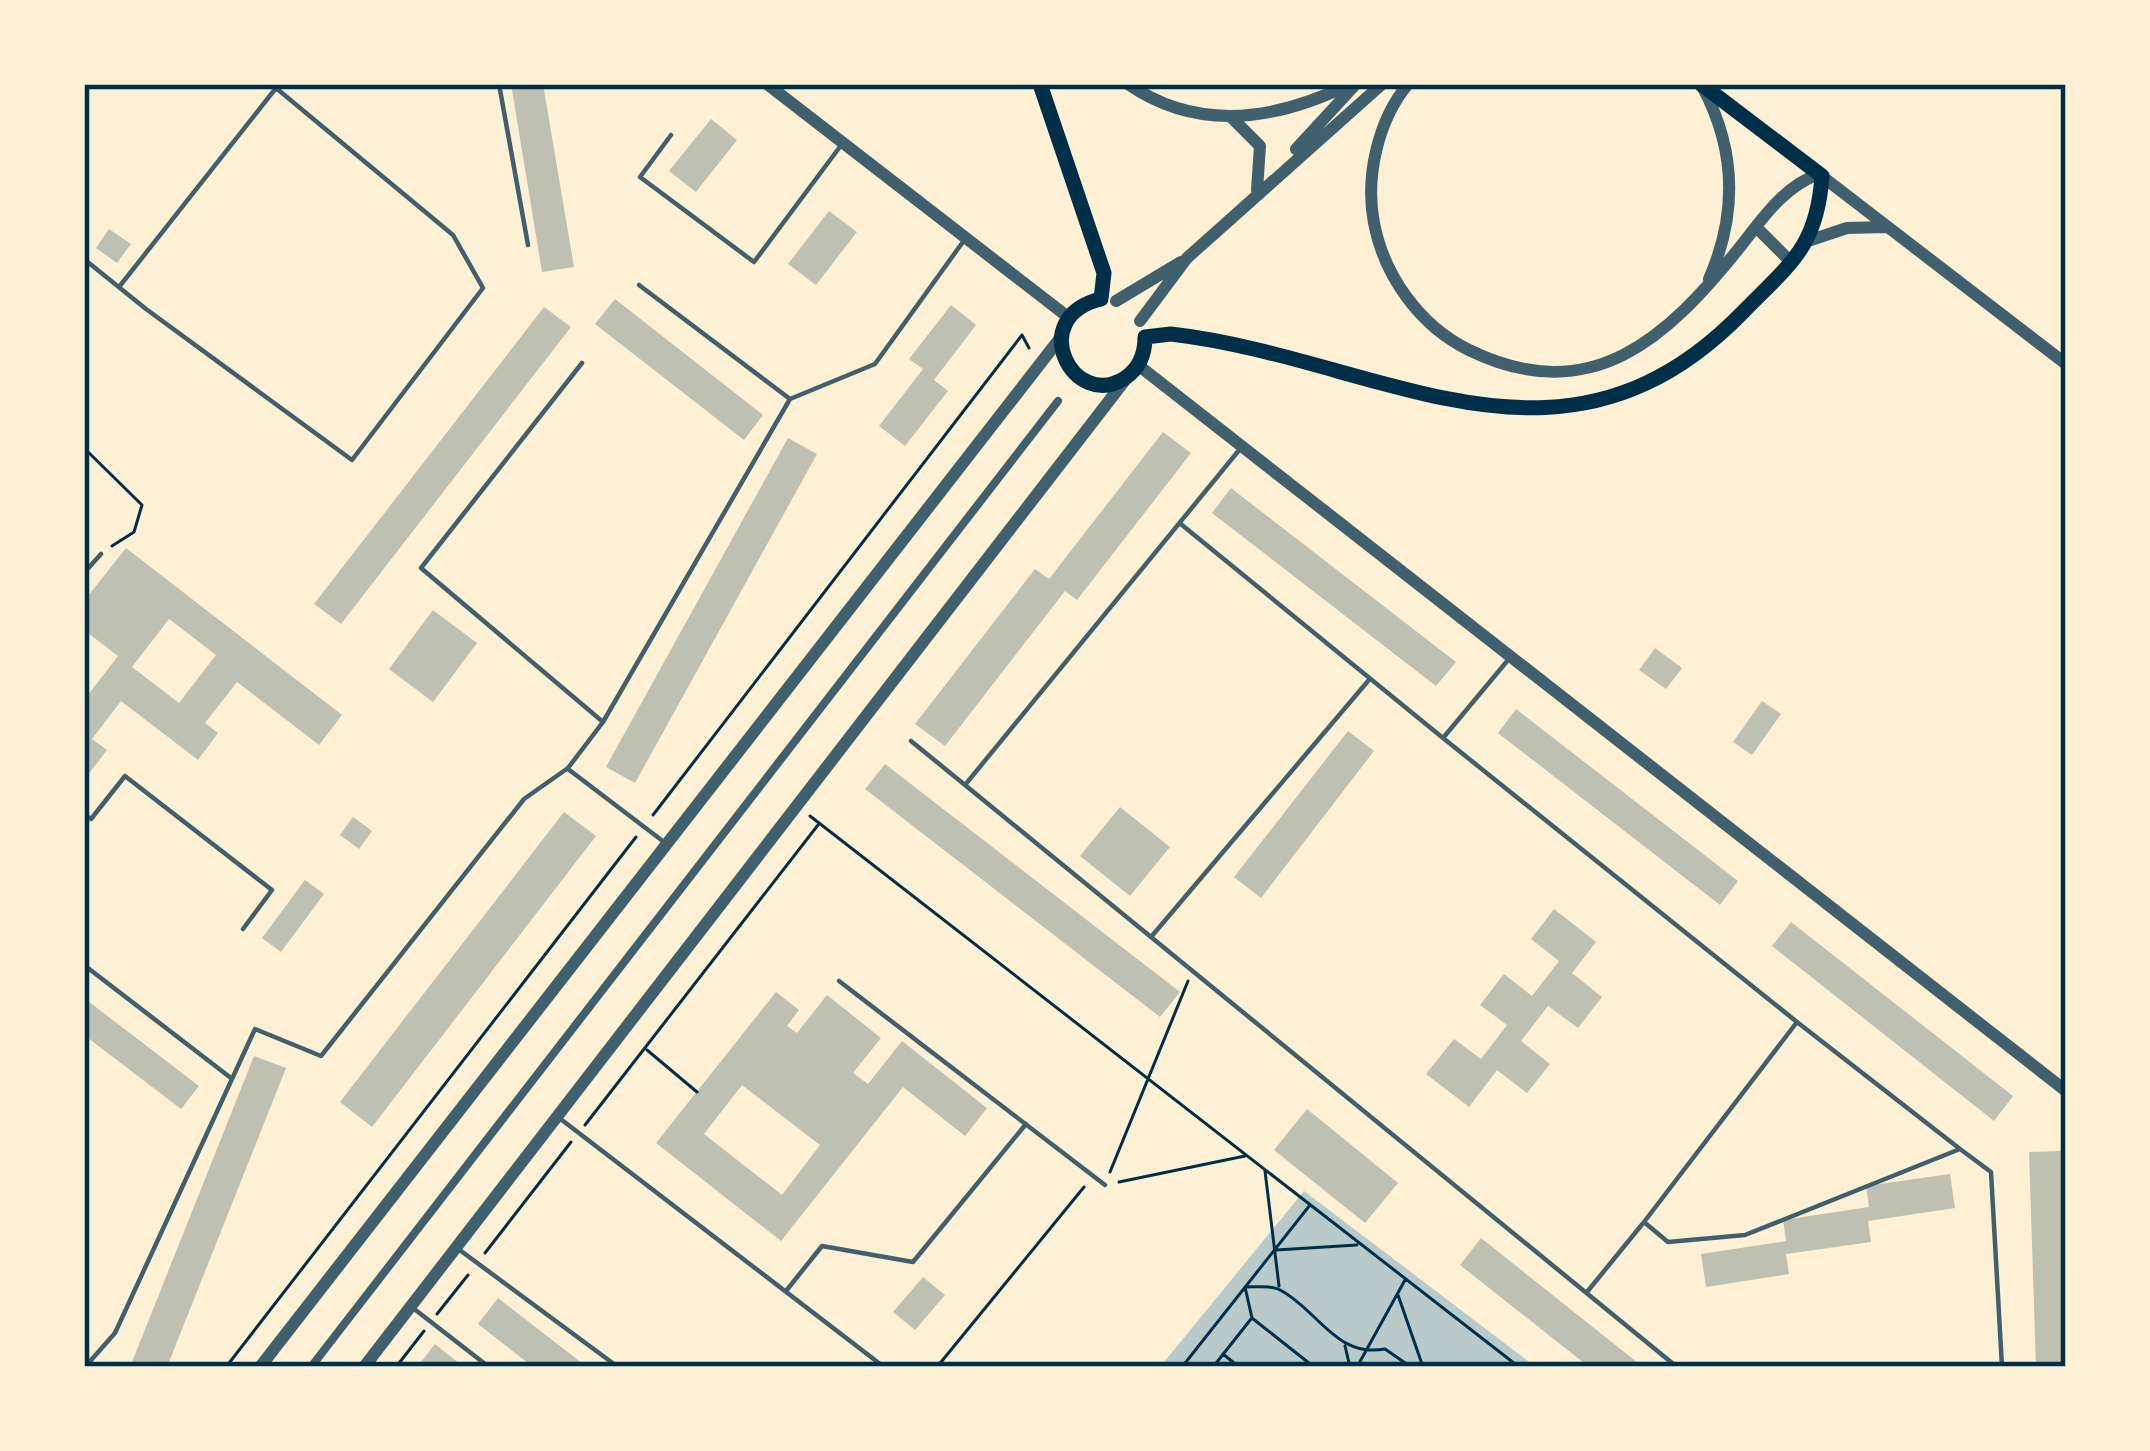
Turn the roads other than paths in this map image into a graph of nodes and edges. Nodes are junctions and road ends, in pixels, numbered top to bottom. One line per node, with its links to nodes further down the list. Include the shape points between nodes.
1 (499, 84): 18 (lane)
2 (767, 84): 11 (street)
3 (1128, 84): 9 (street, via 1180,110)
4 (1353, 84): 9 (street, via 1285,111); 13 (street)
5 (1382, 84): 13 (street)
6 (1408, 84): 24 (street, via 1381,135 1372,214 1395,280 1444,335 1506,364 1575,369 1636,350)
7 (1702, 84): 12 (main road); 24 (street, via 1726,137 1730,182 1721,248)
8 (1040, 85): 25 (main road)
9 (1232, 117): 13 (street, via 1260,146)
10 (671, 135): 11 (lane, via 640,177 754,262)
11 (842, 143): 16 (street)
12 (1822, 176): 14 (street, via 1793,187); 15 (street); 17 (main road)
13 (1257, 191): 19 (street)
14 (1756, 227): 21 (street); 24 (street)
15 (1890, 228): 17 (street, via 1847,228); 30 (street)
16 (965, 239): 26 (street); 32 (lane, via 875,364)
17 (1811, 240): 21 (main road)
18 (527, 245)
19 (1187, 258): 25 (street); 27 (street)
20 (84, 260): 23 (lane)
21 (1790, 261): 27 (main road, via 1680,366 1587,407 1496,407)
22 (639, 285): 32 (lane)
23 (118, 287): 23 (lane, via 352,460 483,288 453,235 276,88)
24 (1699, 298)
25 (1108, 300): 26 (main road); 27 (street)
26 (1068, 317): 28 (main road)
27 (1143, 329): 31 (main road)
28 (1061, 337): 31 (main road, via 1067,364 1088,382 1117,382); 46 (street)
29 (582, 364): 40 (lane, via 421,568)
30 (2066, 364)
31 (1134, 370): 34 (street); 54 (street)
32 (790, 400): 40 (lane)
33 (1058, 401): 65 (street)
34 (1240, 449): 35 (lane); 38 (street)
35 (1182, 525): 39 (lane); 44 (lane)
36 (101, 554): 37 (lane)
37 (84, 573)
38 (1509, 659): 41 (lane); 53 (street)
39 (1368, 681): 41 (lane); 48 (lane)
40 (603, 722): 43 (lane)
41 (1443, 738): 51 (lane)
42 (910, 741): 44 (lane)
43 (568, 768): 46 (lane); 52 (lane, via 524,799 321,1057 254,1029)
44 (964, 785): 48 (lane)
45 (84, 814): 47 (lane, via 91,819 125,776 272,890)
46 (664, 842): 64 (street)
47 (243, 929)
48 (1151, 937): 61 (lane)
49 (84, 965): 52 (lane)
50 (839, 981): 55 (lane)
51 (1797, 1022): 56 (lane); 58 (lane)
52 (231, 1078): 63 (lane, via 115,1333)
53 (2066, 1091)
54 (558, 1117): 59 (street); 60 (lane)
55 (1026, 1124): 57 (lane); 60 (lane, via 913,1262 822,1246)
56 (1960, 1149): 58 (lane, via 1745,1234 1668,1242); 71 (lane, via 1990,1172)
57 (1105, 1185)
58 (1644, 1222): 61 (lane)
59 (457, 1248): 62 (street); 68 (lane)
60 (786, 1292): 69 (lane)
61 (1586, 1293): 70 (lane)
62 (411, 1306): 66 (street); 67 (lane)
63 (85, 1367)
64 (260, 1367)
65 (311, 1367)
66 (364, 1367)
67 (489, 1367)
68 (618, 1367)
69 (884, 1367)
70 (1677, 1367)
71 (2002, 1367)

